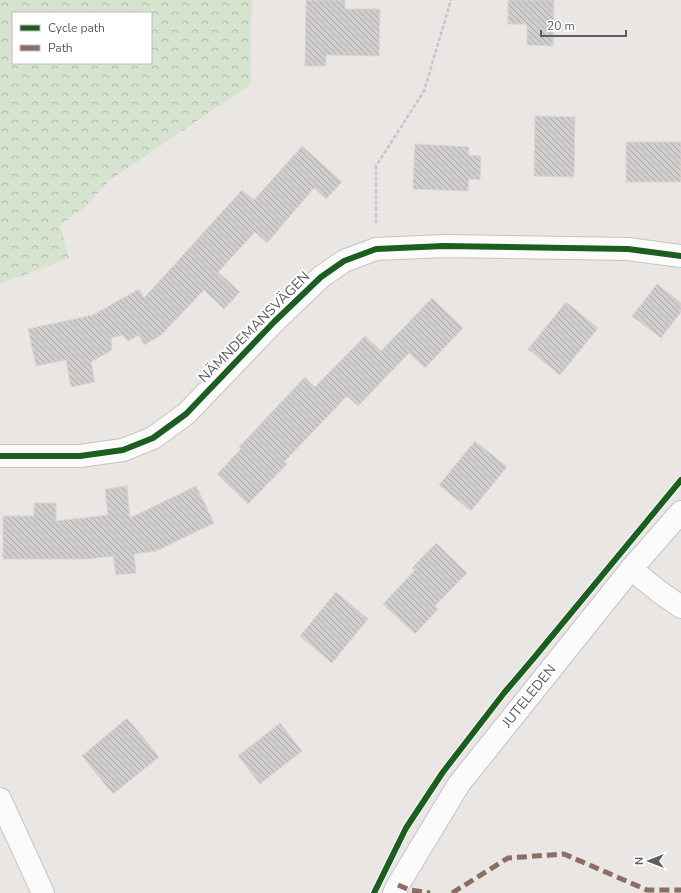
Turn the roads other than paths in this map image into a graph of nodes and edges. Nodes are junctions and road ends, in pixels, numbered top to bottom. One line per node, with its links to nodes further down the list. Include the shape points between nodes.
1 (681, 256): 2 (street, NÄMNDEMANSVÄGEN, via 628,249 444,246 376,249 344,261 321,277 186,414 153,438 123,450 80,456)
2 (0, 456)
3 (681, 512): 4 (street, JUTELEDEN)
4 (631, 569): 5 (street); 8 (street, JUTELEDEN, via 459,784)
5 (681, 607)
6 (0, 800): 7 (street)
7 (43, 893)
8 (394, 893)

